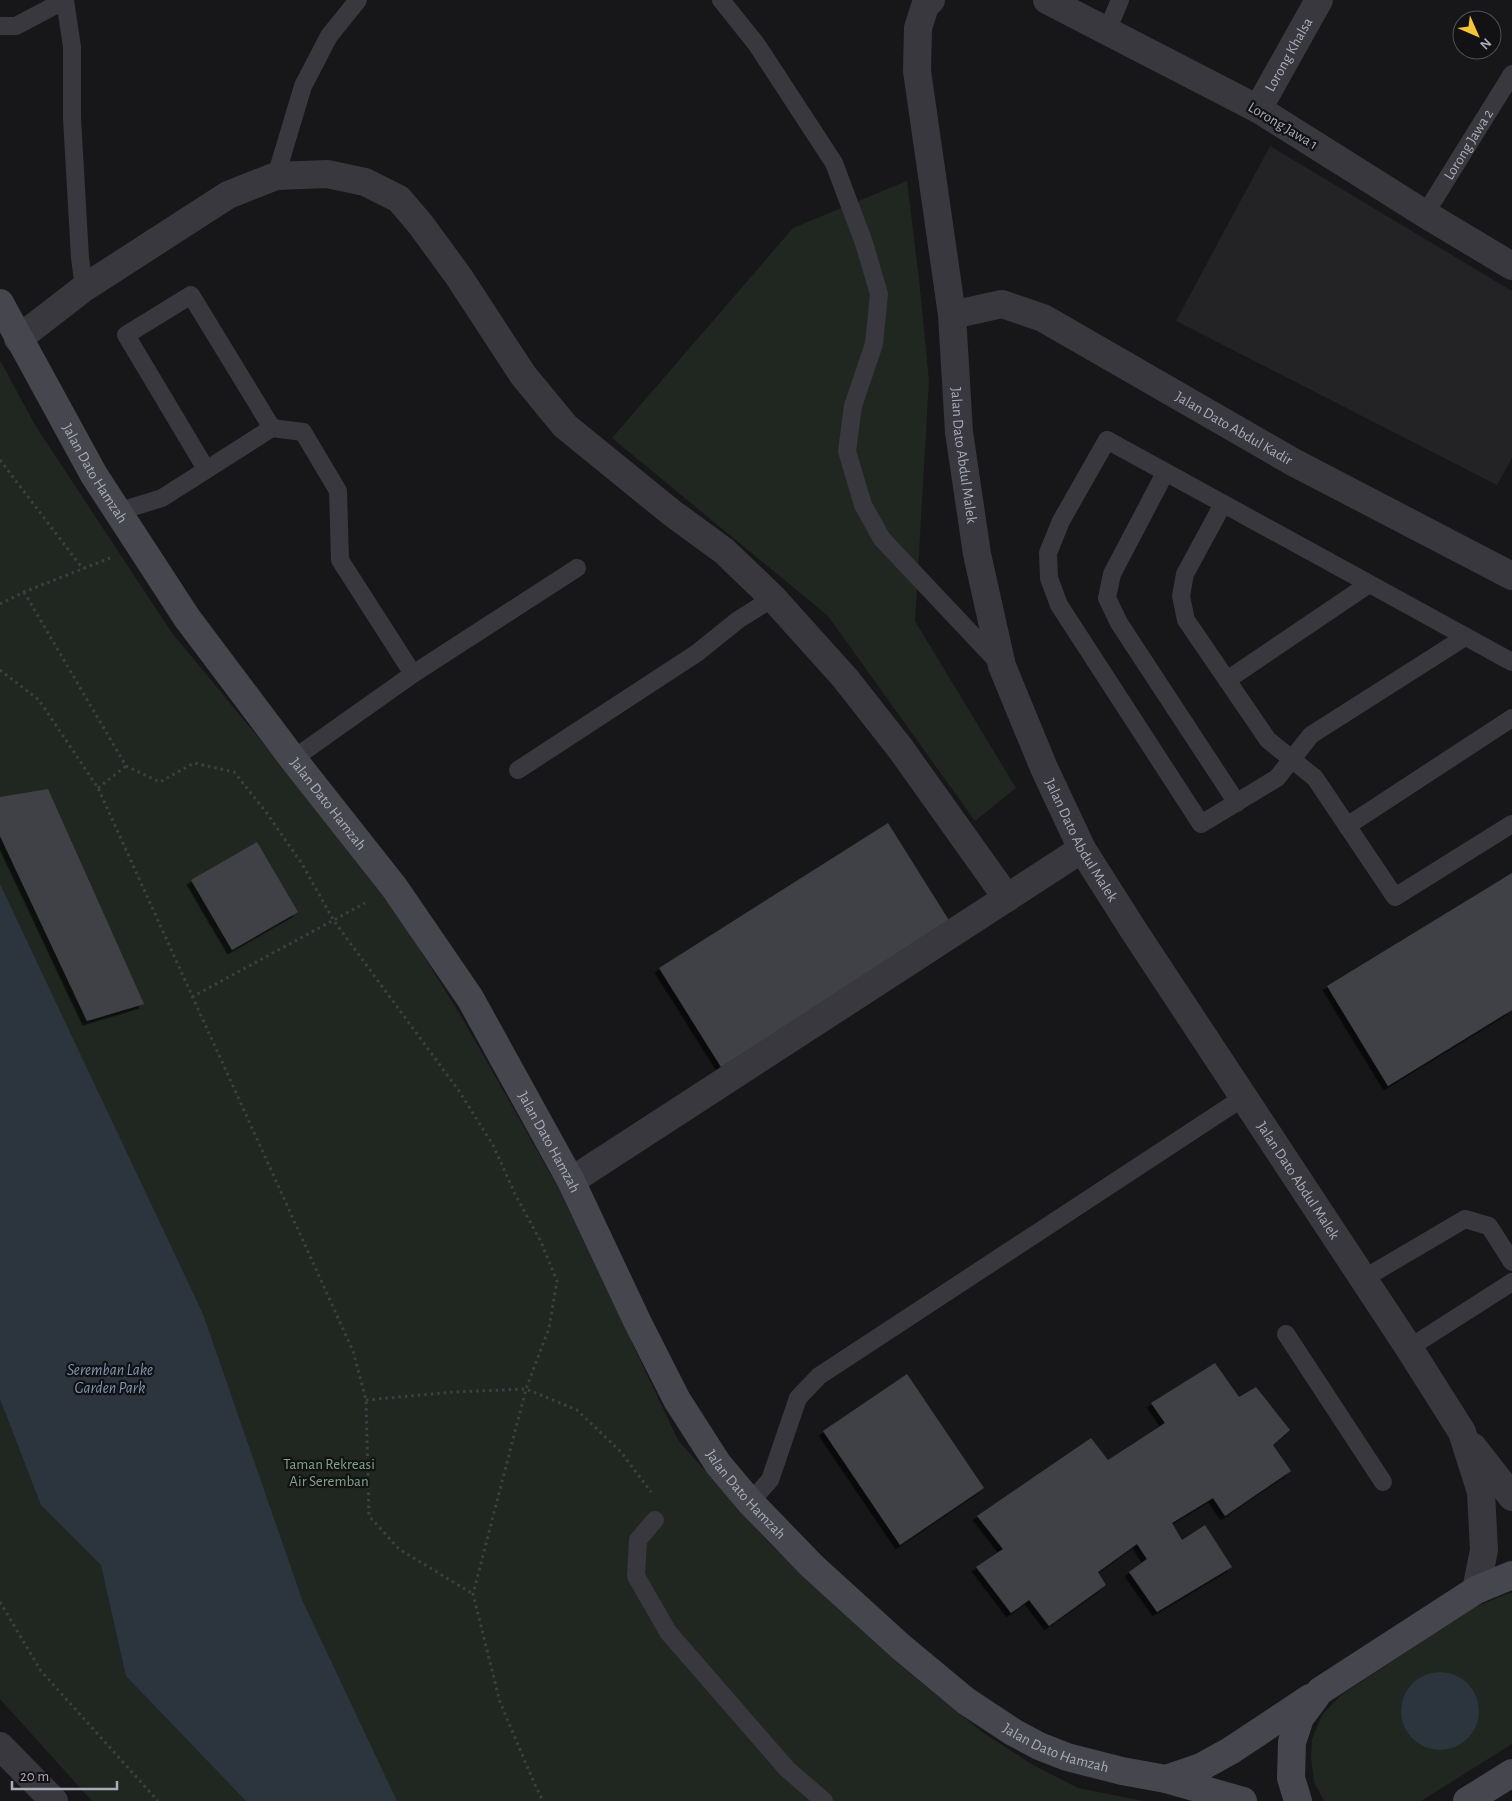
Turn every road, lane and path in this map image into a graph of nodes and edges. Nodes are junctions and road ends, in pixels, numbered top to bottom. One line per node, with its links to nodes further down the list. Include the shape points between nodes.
1 (65, 0): 8 (lane, via 16,26); 15 (lane, via 72,47 72,118)
2 (358, 0): 12 (lane, via 329,36 303,86)
3 (721, 0): 35 (lane, via 757,45 834,164 864,243 879,294 874,344 853,406 847,450 863,506 882,538)
4 (930, 0): 17 (street, Jalan Dato Abdul Malek, via 918,28 918,71)
5 (1047, 0): 9 (street, Lorong Jawa 1)
6 (1120, 0): 9 (lane)
7 (1319, 0): 11 (street, Lorong Khalsa)
8 (0, 26)
9 (1107, 31): 11 (street, Lorong Jawa 1)
10 (1512, 74): 13 (lane, Lorong Jawa 2)
11 (1258, 109): 13 (street, Lorong Jawa 1)
12 (276, 176): 15 (street, via 228,195); 31 (street, via 327,174 365,182 399,199 422,225 523,375 565,426 672,514 724,551)
13 (1425, 214): 14 (street, Lorong Jawa 1)
14 (1512, 266)
15 (84, 288): 18 (street)
16 (0, 303): 18 (main road, Jalan Dato Hamzah)
17 (952, 315): 28 (street, Jalan Dato Abdul Kadir, via 1002,304 1042,318 1293,462); 35 (street, Jalan Dato Abdul Malek, via 959,432 977,554)
18 (18, 339): 24 (main road, Jalan Dato Hamzah, via 94,474)
19 (272, 428): 21 (lane); 21 (lane, via 191,295 126,336); 37 (lane, via 303,432 338,491 340,560)
20 (0, 460): 27 (path)
21 (206, 469): 24 (lane, via 162,498)
22 (1165, 473): 23 (lane); 45 (lane, via 1112,574 1108,598 1119,623); 45 (lane, via 1107,440 1060,522 1048,552 1049,578 1059,605 1201,824)
23 (1223, 504): 29 (lane); 38 (lane, via 1184,574 1181,596 1186,620)
24 (120, 511): 25 (main road, Jalan Dato Hamzah)
25 (141, 545): 27 (path); 40 (main road, Jalan Dato Hamzah, via 188,618)
26 (577, 568): 37 (lane)
27 (82, 569): 30 (path)
28 (1512, 576)
29 (1369, 584): 33 (lane); 38 (lane)
30 (24, 592): 32 (path); 42 (path)
31 (773, 598): 43 (lane, via 738,620 697,653); 49 (street, via 845,678 900,748)
32 (0, 604)
33 (1465, 637): 34 (lane); 41 (lane, via 1311,735)
34 (1512, 662)
35 (1002, 666): 48 (street, Jalan Dato Abdul Malek)
36 (0, 670): 44 (path, via 39,700)
37 (413, 674): 40 (lane)
38 (1227, 680): 41 (lane, via 1268,740)
39 (1512, 718): 47 (lane)
40 (293, 759): 53 (main road, Jalan Dato Hamzah, via 394,887 470,998)
41 (1293, 759): 45 (lane, via 1277,778); 47 (lane, via 1316,778)
42 (126, 766): 44 (path); 50 (path, via 160,782 194,763 234,772 302,864)
43 (518, 770)
44 (98, 788): 51 (path)
45 (1237, 803)
46 (1512, 824): 47 (lane, via 1395,896)
47 (1347, 826)
48 (1082, 849): 49 (street); 52 (street, Jalan Dato Abdul Malek)
49 (1006, 898): 53 (street)
50 (334, 921): 51 (path); 59 (path, via 459,1091 493,1145 558,1281 549,1328)
51 (192, 997): 60 (path, via 352,1351)
52 (1244, 1097): 55 (street, Jalan Dato Abdul Malek); 65 (lane, via 819,1376 798,1398 770,1480)
53 (571, 1181): 65 (main road, Jalan Dato Hamzah, via 677,1400 718,1464)
54 (1512, 1262): 55 (lane, via 1489,1226 1465,1220)
55 (1363, 1279): 58 (street, Jalan Dato Abdul Malek)
56 (1512, 1282): 58 (lane)
57 (1286, 1334): 62 (lane)
58 (1409, 1348): 61 (street, Jalan Dato Abdul Malek)
59 (526, 1389): 60 (path); 63 (path, via 577,1410 621,1452); 69 (path)
60 (366, 1400): 69 (path, via 369,1516 399,1549)
61 (1462, 1432): 64 (street); 68 (street, Jalan Dato Abdul Malek, via 1481,1492 1484,1550)
62 (1383, 1482)
63 (654, 1496)
64 (1512, 1497)
65 (750, 1502): 74 (main road, Jalan Dato Hamzah, via 812,1566 901,1647 966,1701 997,1722 1067,1758)
66 (655, 1520): 78 (lane, via 638,1540 636,1576 668,1632 787,1769)
67 (1512, 1576): 68 (main road)
68 (1476, 1590): 71 (main road)
69 (473, 1594): 77 (path, via 500,1702)
70 (0, 1602): 76 (path, via 41,1671)
71 (1320, 1691): 74 (main road, via 1230,1751 1201,1767); 80 (main road, via 1300,1718 1292,1742 1291,1778)
72 (0, 1746): 75 (street)
73 (1512, 1773): 81 (main road)
74 (1166, 1779): 79 (main road, Jalan Dato Hamzah)
75 (54, 1801)
76 (158, 1801)
77 (543, 1801)
78 (824, 1801)
79 (1243, 1801)
80 (1298, 1801)
81 (1467, 1801)

